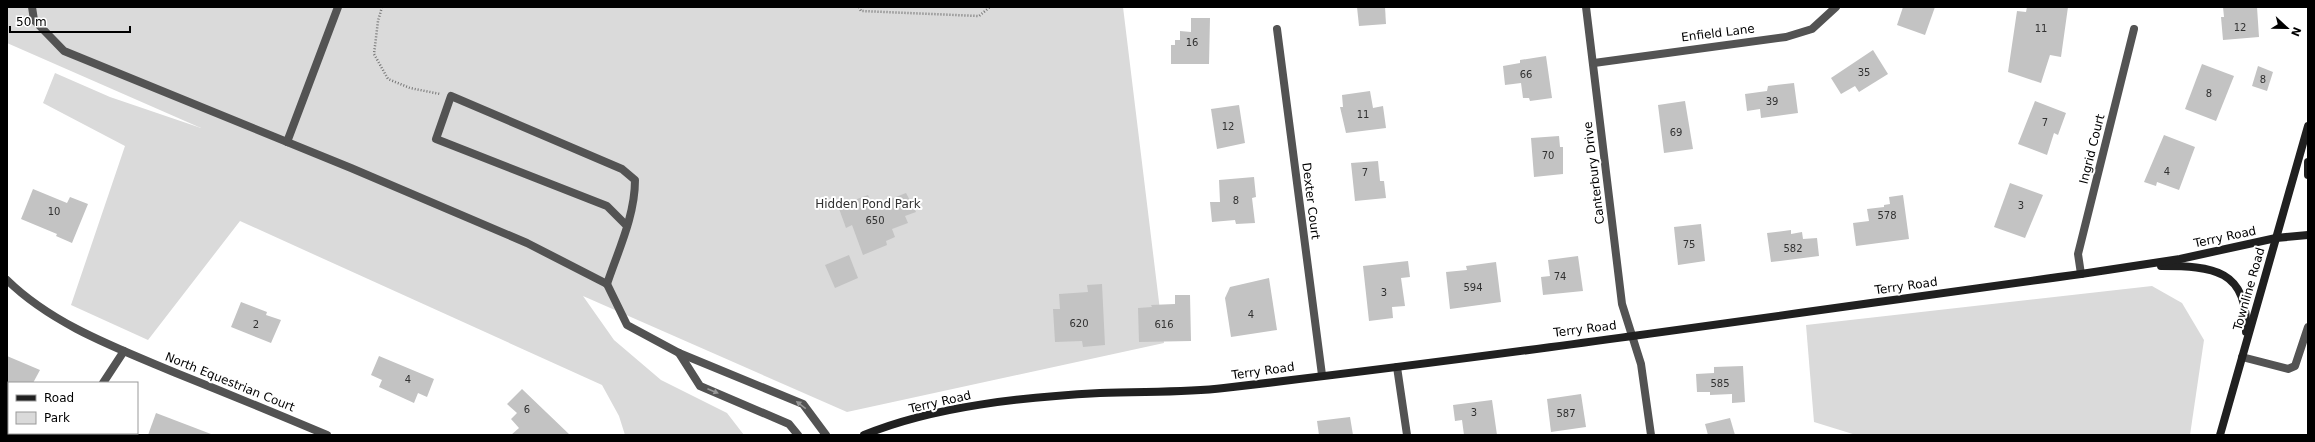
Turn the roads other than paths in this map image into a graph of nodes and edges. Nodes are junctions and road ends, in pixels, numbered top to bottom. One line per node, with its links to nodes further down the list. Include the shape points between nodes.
1 (32, 7): 9 (street, via 34,20 64,51)
2 (338, 7): 9 (street)
3 (1586, 7): 7 (street, Canterbury Drive)
4 (1836, 7): 7 (street, Enfield Lane, via 1812,29 1786,37)
5 (1277, 29): 26 (street, Dexter Court)
6 (2134, 29): 16 (street, Ingrid Court, via 2078,254)
7 (1594, 63): 20 (street, Canterbury Drive, via 1622,304)
8 (2308, 126): 14 (street, Townline Road)
9 (288, 142): 18 (street, via 526,243)
10 (2308, 162): 11 (street)
11 (2308, 175)
12 (626, 226): 12 (street, via 635,200 635,180 622,169 451,96 436,139 607,206); 18 (street)
13 (2308, 235): 14 (street, Terry Road)
14 (2276, 238): 15 (street, Terry Road, via 2180,259); 21 (street, Townline Road)
15 (2132, 266): 16 (street, Terry Road); 21 (street, via 2199,267 2212,269 2227,276 2239,291 2245,306)
16 (2081, 274): 20 (street, Terry Road)
17 (7, 280): 22 (street, North Equestrian Court, via 22,295 56,318)
18 (607, 284): 23 (street, via 627,325)
19 (2308, 327): 24 (street, via 2295,366 2288,369)
20 (1632, 335): 25 (street, Terry Road); 33 (street, Canterbury Drive, via 1641,364)
21 (2245, 347): 24 (street, Townline Road)
22 (124, 351): 27 (street); 28 (street, North Equestrian Court)
23 (679, 353): 29 (street, one-way to 29, via 700,386 789,424); 30 (street, one-way to 23, via 803,404)
24 (2242, 357): 34 (street, Townline Road)
25 (1397, 367): 26 (street, Terry Road); 32 (street)
26 (1322, 375): 31 (street, Terry Road, via 1221,388 1101,393 1017,400 946,411)
27 (105, 382)
28 (328, 435)
29 (798, 435)
30 (826, 435)
31 (864, 435)
32 (1407, 435)
33 (1651, 435)
34 (2220, 435)

